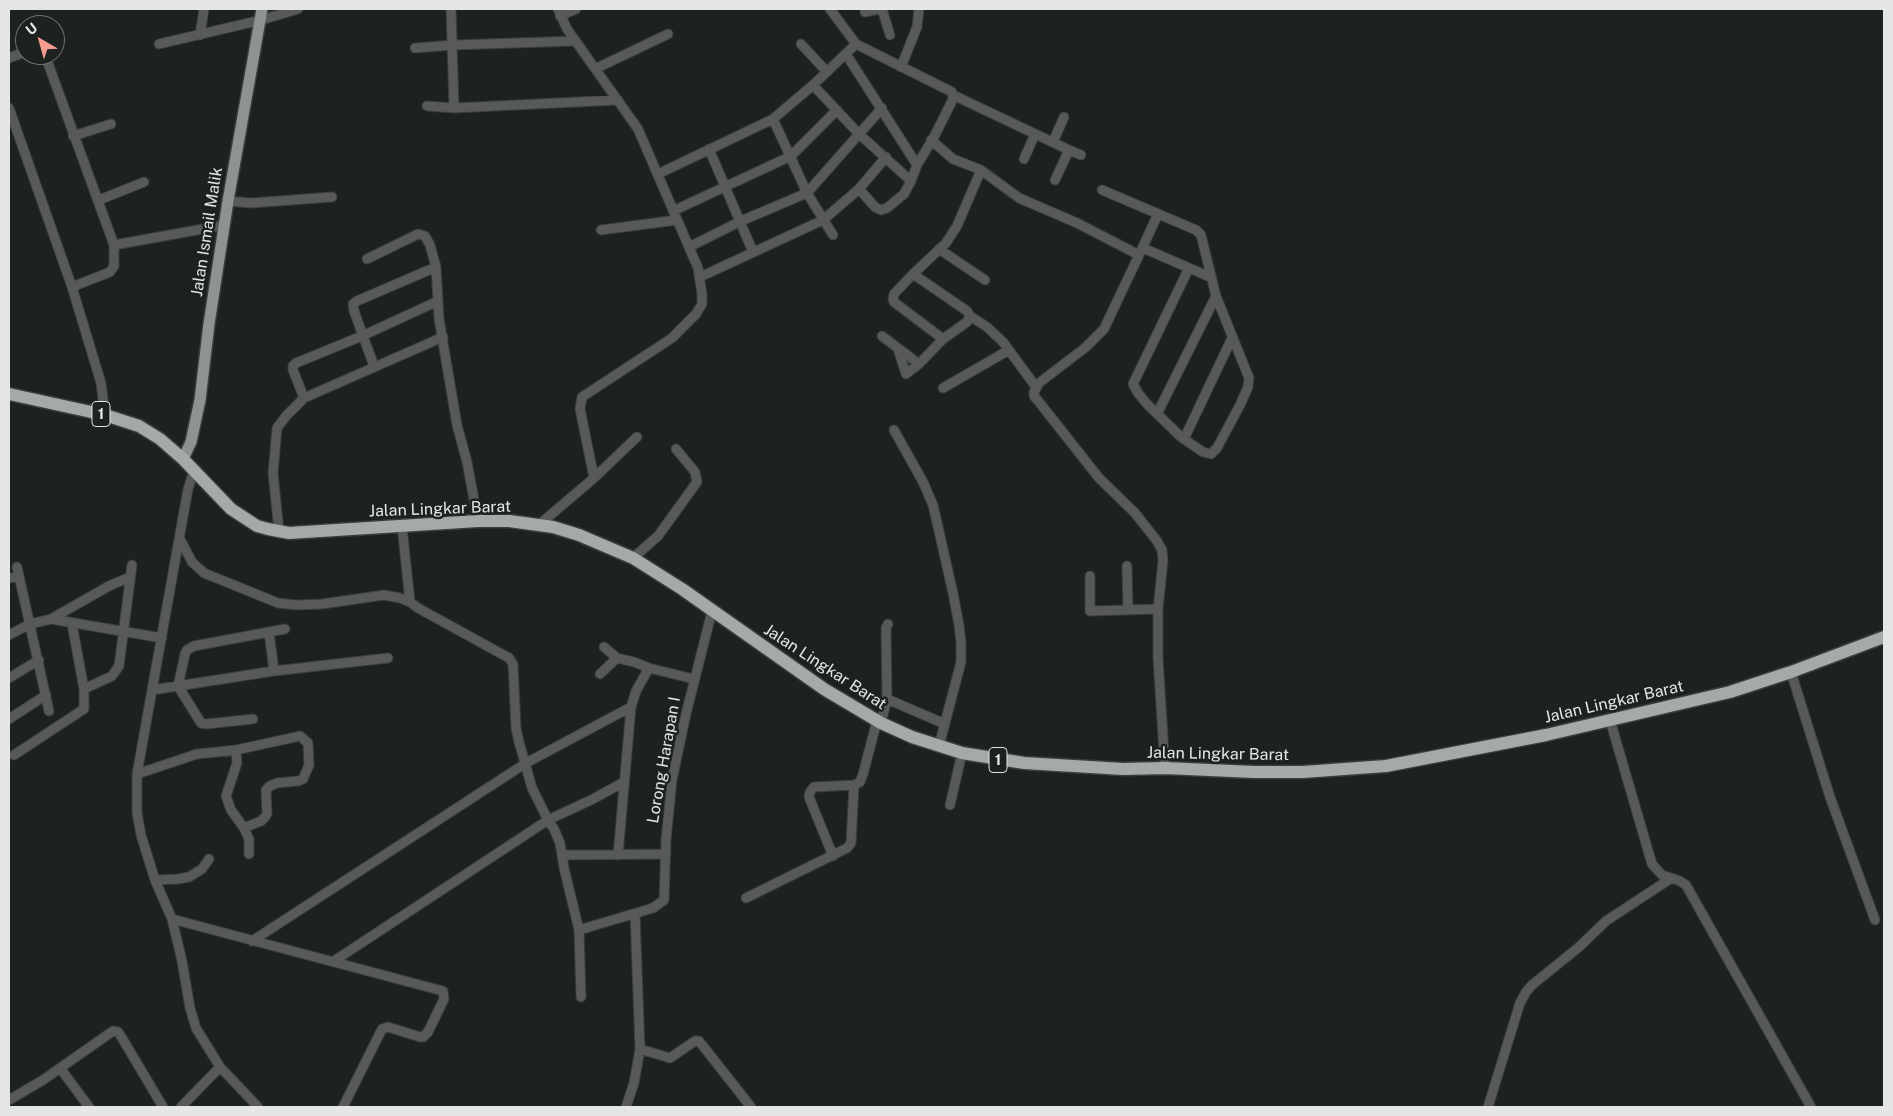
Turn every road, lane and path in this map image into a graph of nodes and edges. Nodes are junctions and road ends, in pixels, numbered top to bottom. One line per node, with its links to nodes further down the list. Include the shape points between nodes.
1 (204, 9): 12 (street)
2 (298, 9): 10 (street)
3 (451, 9): 16 (street)
4 (576, 9): 8 (street)
5 (830, 9): 18 (street)
6 (877, 9): 9 (street); 13 (street)
7 (918, 9): 22 (street, via 917,27)
8 (559, 12): 14 (street)
9 (865, 12)
10 (262, 14): 12 (street); 59 (main road, Jalan Ismail Malik)
11 (668, 34): 23 (street)
12 (200, 35): 15 (street)
13 (890, 35)
14 (576, 42): 16 (street); 23 (street)
15 (159, 44)
16 (453, 44): 19 (street); 30 (street)
17 (801, 44): 24 (street)
18 (856, 44): 20 (street); 22 (street)
19 (415, 48)
20 (846, 54): 24 (street); 31 (street)
21 (49, 65): 38 (street)
22 (901, 67): 26 (street, via 952,92)
23 (597, 68): 27 (street)
24 (827, 72): 25 (street)
25 (813, 85): 32 (street); 34 (street)
26 (953, 96): 37 (street); 39 (street)
27 (618, 100): 30 (street); 49 (street, via 638,129)
28 (427, 106): 30 (street)
29 (9, 108): 80 (street)
30 (454, 108)
31 (882, 108): 36 (street); 47 (street)
32 (837, 110): 36 (street); 44 (street)
33 (1064, 117): 40 (street)
34 (773, 119): 41 (street); 44 (street)
35 (112, 124): 38 (street)
36 (859, 134): 45 (street); 56 (street)
37 (1035, 134): 40 (street); 46 (street)
38 (73, 136): 58 (street)
39 (932, 140): 47 (street); 48 (street, via 953,159)
40 (1053, 142): 42 (street)
41 (709, 149): 49 (street); 53 (street)
42 (1070, 150): 43 (street); 50 (street)
43 (1081, 154)
44 (791, 156): 53 (street); 56 (street)
45 (886, 157): 51 (street); 54 (street)
46 (1024, 159)
47 (917, 165): 51 (street)
48 (981, 170): 70 (street, via 957,226); 72 (street, via 1019,198)
49 (658, 174): 60 (street)
50 (1056, 180)
51 (911, 181): 54 (street, via 897,201 881,210)
52 (144, 182): 58 (street)
53 (726, 187): 60 (street); 64 (street)
54 (859, 189): 63 (street)
55 (1102, 190): 61 (street)
56 (807, 193): 63 (street); 64 (street)
57 (332, 197): 59 (street, via 251,203)
58 (99, 200): 68 (street)
59 (228, 201): 65 (main road, Jalan Ismail Malik)
60 (673, 211): 62 (street)
61 (1158, 214): 72 (street); 78 (street, via 1198,232)
62 (677, 220): 66 (street); 69 (street)
63 (823, 220): 67 (street); 71 (street)
64 (741, 221): 69 (street); 71 (street)
65 (225, 225): 68 (street); 103 (main road, Jalan Ismail Malik, via 200,400 191,442)
66 (601, 230)
67 (833, 235)
68 (114, 245): 80 (street, via 114,266 110,272)
69 (689, 247): 77 (street)
70 (939, 249): 76 (street); 79 (street)
71 (753, 252): 77 (street)
72 (1141, 252): 75 (street); 93 (street, via 1104,329)
73 (367, 259): 74 (street, via 422,234 430,245)
74 (436, 267): 82 (street); 84 (street, via 354,302)
75 (1189, 268): 78 (street); 98 (street, via 1134,381 1138,393)
76 (913, 274): 83 (street); 88 (street, via 894,294 894,302)
77 (700, 277): 105 (street, via 702,304 688,323 672,338 582,397 580,409)
78 (1210, 277): 81 (street)
79 (985, 280)
80 (72, 287): 97 (street, via 101,383)
81 (1216, 296): 87 (street); 98 (street)
82 (438, 301): 84 (street); 85 (street)
83 (970, 316): 88 (street, via 959,329); 90 (street, via 987,327)
84 (362, 336): 92 (street); 96 (street, via 294,364 293,370)
85 (443, 336): 92 (street); 106 (street, via 457,425)
86 (882, 336): 89 (street)
87 (1232, 338): 101 (street); 101 (street, via 1249,378 1246,392 1214,453 1207,454)
88 (943, 339): 91 (street)
89 (898, 348): 91 (street); 91 (street, via 906,374)
90 (1009, 350): 93 (street); 94 (street)
91 (919, 364)
92 (374, 366): 96 (street)
93 (1036, 387): 120 (street, via 1034,396 1038,402 1099,478 1135,514 1160,546 1163,562)
94 (943, 388)
95 (9, 394): 97 (highway, Jalan Lingkar Barat / 1)
96 (304, 398): 109 (street, via 277,428 272,473)
97 (105, 414): 103 (highway, Jalan Lingkar Barat / 1, via 139,426)
98 (1157, 414): 101 (street)
99 (894, 430): 154 (street, via 933,505 954,593 961,662)
100 (637, 437): 105 (street)
101 (1184, 440)
102 (676, 449): 111 (street, via 695,472 697,482 658,536)
103 (183, 459): 104 (highway, Jalan Lingkar Barat / 1)
104 (194, 471): 109 (highway, Jalan Lingkar Barat / 1, via 231,509 257,526); 110 (street)
105 (594, 478): 107 (street)
106 (478, 521): 107 (highway, Jalan Lingkar Barat / 1); 108 (highway, Jalan Lingkar Barat / 1)
107 (540, 524): 111 (highway, Jalan Lingkar Barat / 1, via 579,534)
108 (402, 526): 109 (highway, Jalan Lingkar Barat / 1); 119 (street)
109 (278, 531)
110 (180, 539): 119 (street, via 192,562 204,573 278,603 296,605 384,596); 132 (street)
111 (633, 558): 122 (highway, Jalan Lingkar Barat / 1)
112 (132, 565): 117 (street)
113 (1127, 566): 121 (street)
114 (17, 567): 116 (street)
115 (1090, 576): 121 (street, via 1090,610)
116 (20, 577): 118 (street); 124 (street)
117 (130, 577): 123 (street); 128 (street)
118 (9, 578)
119 (410, 602): 159 (street, via 513,664 516,728)
120 (1158, 609): 121 (street); 160 (street)
121 (1128, 610)
122 (712, 611): 142 (street, Lorong Harapan I); 153 (highway, Jalan Lingkar Barat / 1, via 824,689)
123 (51, 619): 124 (street); 125 (street)
124 (30, 624): 129 (street); 136 (street)
125 (72, 624): 128 (street); 144 (street)
126 (888, 624): 147 (street)
127 (285, 629): 130 (street)
128 (123, 630): 132 (street); 144 (street, via 116,672)
129 (10, 632)
130 (269, 632): 138 (street); 143 (street, via 190,648 185,654)
131 (1884, 637): 139 (highway, Jalan Lingkar Barat / 1)
132 (162, 638): 145 (street)
133 (604, 648): 135 (street)
134 (388, 658): 138 (street)
135 (617, 658): 137 (street); 140 (street)
136 (38, 660): 141 (street); 146 (street)
137 (649, 668): 142 (street); 148 (street)
138 (274, 671): 143 (street)
139 (1791, 672): 152 (highway, Jalan Lingkar Barat / 1, via 1730,692); 178 (street, via 1830,797)
140 (600, 674)
141 (9, 678)
142 (694, 678): 168 (street, Lorong Harapan I, via 669,802)
143 (178, 686): 145 (street); 151 (street, via 201,723)
144 (84, 689): 158 (street, via 84,709)
145 (152, 690): 161 (street)
146 (46, 695): 149 (street); 150 (street)
147 (887, 699): 153 (street); 154 (street)
148 (631, 707): 159 (street); 162 (street)
149 (49, 711)
150 (9, 719)
151 (253, 720)
152 (1610, 720): 160 (highway, Jalan Lingkar Barat / 1, via 1386,766 1303,772); 173 (street, via 1652,864)
153 (879, 722): 155 (highway, Jalan Lingkar Barat / 1); 163 (street, via 860,782)
154 (945, 724): 155 (street)
155 (939, 746): 157 (highway, Jalan Lingkar Barat / 1)
156 (236, 750): 161 (street, via 197,754); 166 (street, via 237,763 226,796 231,810); 166 (street, via 300,736 308,743 309,765 303,779 270,786 266,790 266,817)
157 (962, 753): 160 (highway, Jalan Lingkar Barat / 1, via 1024,763 1122,769); 164 (street)
158 (14, 756)
159 (526, 763): 165 (street, via 532,788); 180 (street)
160 (1165, 768)
161 (137, 774): 174 (street, via 137,813)
162 (624, 782): 165 (street); 170 (street)
163 (854, 785): 171 (street, via 851,843); 171 (street, via 814,788 810,792 809,797)
164 (950, 805)
165 (548, 820): 169 (street, via 557,835); 181 (street)
166 (244, 828): 167 (street)
167 (249, 854)
168 (666, 854): 170 (street); 176 (street, Lorong Harapan I, via 664,900)
169 (562, 855): 170 (street); 179 (street)
170 (618, 855)
171 (832, 856): 175 (street)
172 (209, 859): 174 (street, via 202,869 188,877)
173 (1670, 879): 194 (street, via 1606,921 1526,992); 195 (street, via 1686,884)
174 (156, 880): 177 (street)
175 (746, 898)
176 (635, 914): 179 (street); 183 (street)
177 (172, 919): 180 (street); 184 (street, via 196,1028)
178 (1875, 920)
179 (580, 930): 182 (street)
180 (252, 941): 181 (street)
181 (334, 962): 191 (street, via 440,989 445,996 423,1037 388,1027 382,1029)
182 (581, 997)
183 (640, 1048): 192 (street); 193 (street, via 670,1058 699,1041)
184 (220, 1066): 189 (street); 190 (street)
185 (60, 1068): 186 (street); 187 (street); 188 (street, via 116,1031)
186 (9, 1100)
187 (89, 1107)
188 (163, 1107)
189 (181, 1107)
190 (258, 1107)
191 (343, 1107)
192 (626, 1107)
193 (751, 1107)
194 (1488, 1107)
195 (1811, 1107)

